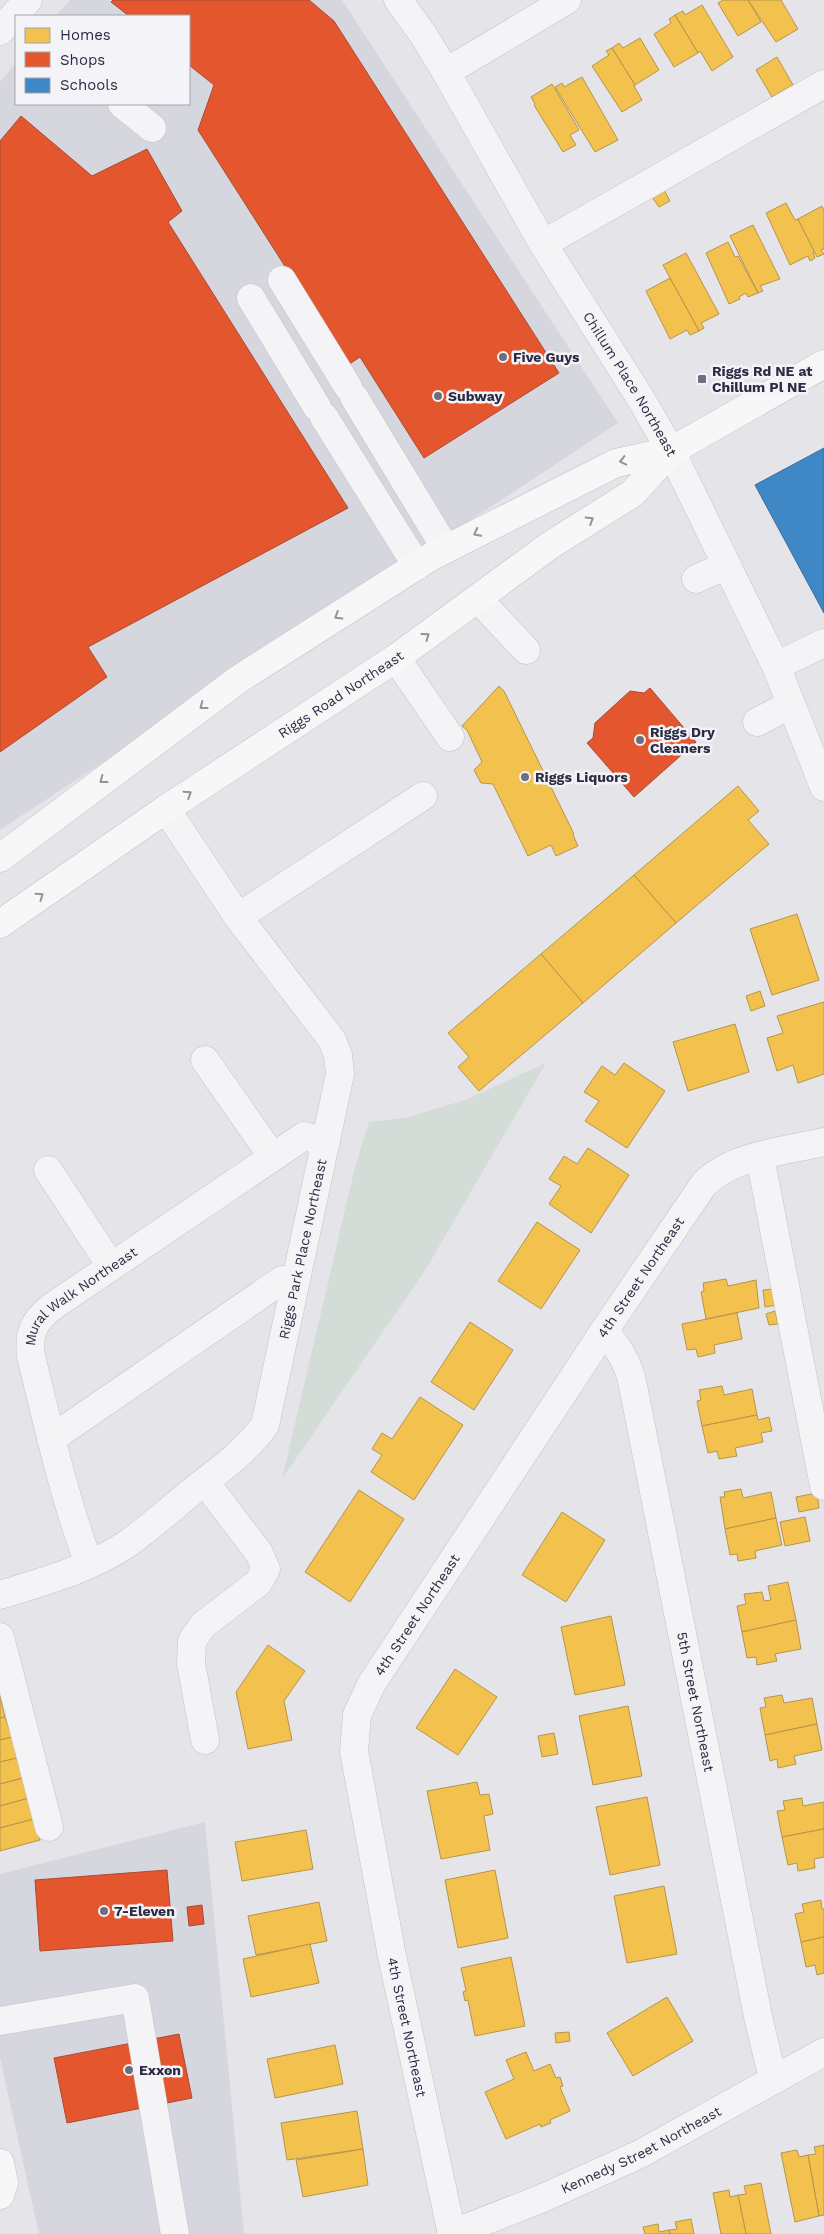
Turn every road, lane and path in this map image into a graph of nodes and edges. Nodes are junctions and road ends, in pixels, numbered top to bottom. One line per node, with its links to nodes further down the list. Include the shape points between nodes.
1 (398, 0): 3 (street, Chillum Place Northeast)
2 (567, 0): 3 (street)
3 (446, 72): 7 (street, Chillum Place Northeast)
4 (824, 84): 7 (street)
5 (123, 105): 6 (street)
6 (152, 128)
7 (543, 244): 11 (street, Chillum Place Northeast, via 642,399)
8 (282, 280): 12 (street)
9 (251, 298): 14 (street)
10 (824, 364): 11 (main road, Riggs Road Northeast)
11 (670, 451): 12 (main road, Riggs Road Northeast, one-way to 12, via 616,462); 13 (street, Chillum Place Northeast); 16 (main road, Riggs Road Northeast, one-way to 11, via 549,546 634,493)
12 (446, 549): 14 (main road, Riggs Road Northeast)
13 (727, 565): 15 (street); 20 (street, Chillum Place Northeast)
14 (417, 566): 27 (main road, Riggs Road Northeast, one-way to 27, via 239,679)
15 (696, 579)
16 (478, 598): 18 (street); 19 (main road, Riggs Road Northeast, one-way to 16)
17 (824, 643): 20 (street)
18 (526, 650)
19 (396, 658): 23 (street); 26 (main road, Riggs Road Northeast, one-way to 19)
20 (776, 666): 21 (street, Chillum Place Northeast)
21 (790, 705): 22 (street); 24 (street, Chillum Place Northeast)
22 (757, 722)
23 (450, 737)
24 (824, 787)
25 (423, 796): 28 (street)
26 (166, 809): 28 (street, Riggs Park Place Northeast); 29 (main road, Riggs Road Northeast, one-way to 26)
27 (0, 858)
28 (238, 917): 31 (street, Riggs Park Place Northeast, via 332,1040 338,1055 340,1074)
29 (0, 924)
30 (205, 1060): 33 (street)
31 (326, 1142): 33 (street, Mural Walk Northeast, via 304,1136); 37 (street, Riggs Park Place Northeast)
32 (824, 1142): 34 (street, 4th Street Northeast)
33 (272, 1156): 36 (street, Mural Walk Northeast)
34 (760, 1157): 38 (street, 4th Street Northeast, via 722,1169 704,1184); 41 (street)
35 (48, 1170): 36 (street)
36 (111, 1266): 39 (street, Mural Walk Northeast, via 40,1316 33,1327 31,1356)
37 (295, 1282): 39 (street, via 282,1280); 40 (street, Riggs Park Place Northeast, via 265,1425 256,1437)
38 (604, 1331): 49 (street, 5th Street Northeast, via 617,1346 632,1381); 53 (street, 4th Street Northeast, via 372,1683 357,1715 354,1751 357,1770)
39 (51, 1439): 42 (street, Mural Walk Northeast)
40 (205, 1482): 42 (street, Riggs Park Place Northeast, via 126,1544); 45 (street, via 259,1553 266,1569 258,1583 203,1625 192,1641 191,1662)
41 (824, 1486)
42 (89, 1564): 43 (street, Riggs Park Place Northeast)
43 (0, 1595)
44 (0, 1637): 46 (street)
45 (205, 1740)
46 (49, 1827)
47 (0, 2021): 52 (street, via 135,1998)
48 (824, 2052): 49 (street, Kennedy Street Northeast)
49 (773, 2079): 53 (street, Kennedy Street Northeast, via 640,2154 543,2198)
50 (0, 2164): 51 (main road, via 4,2183)
51 (0, 2195)
52 (175, 2234)
53 (451, 2234)

